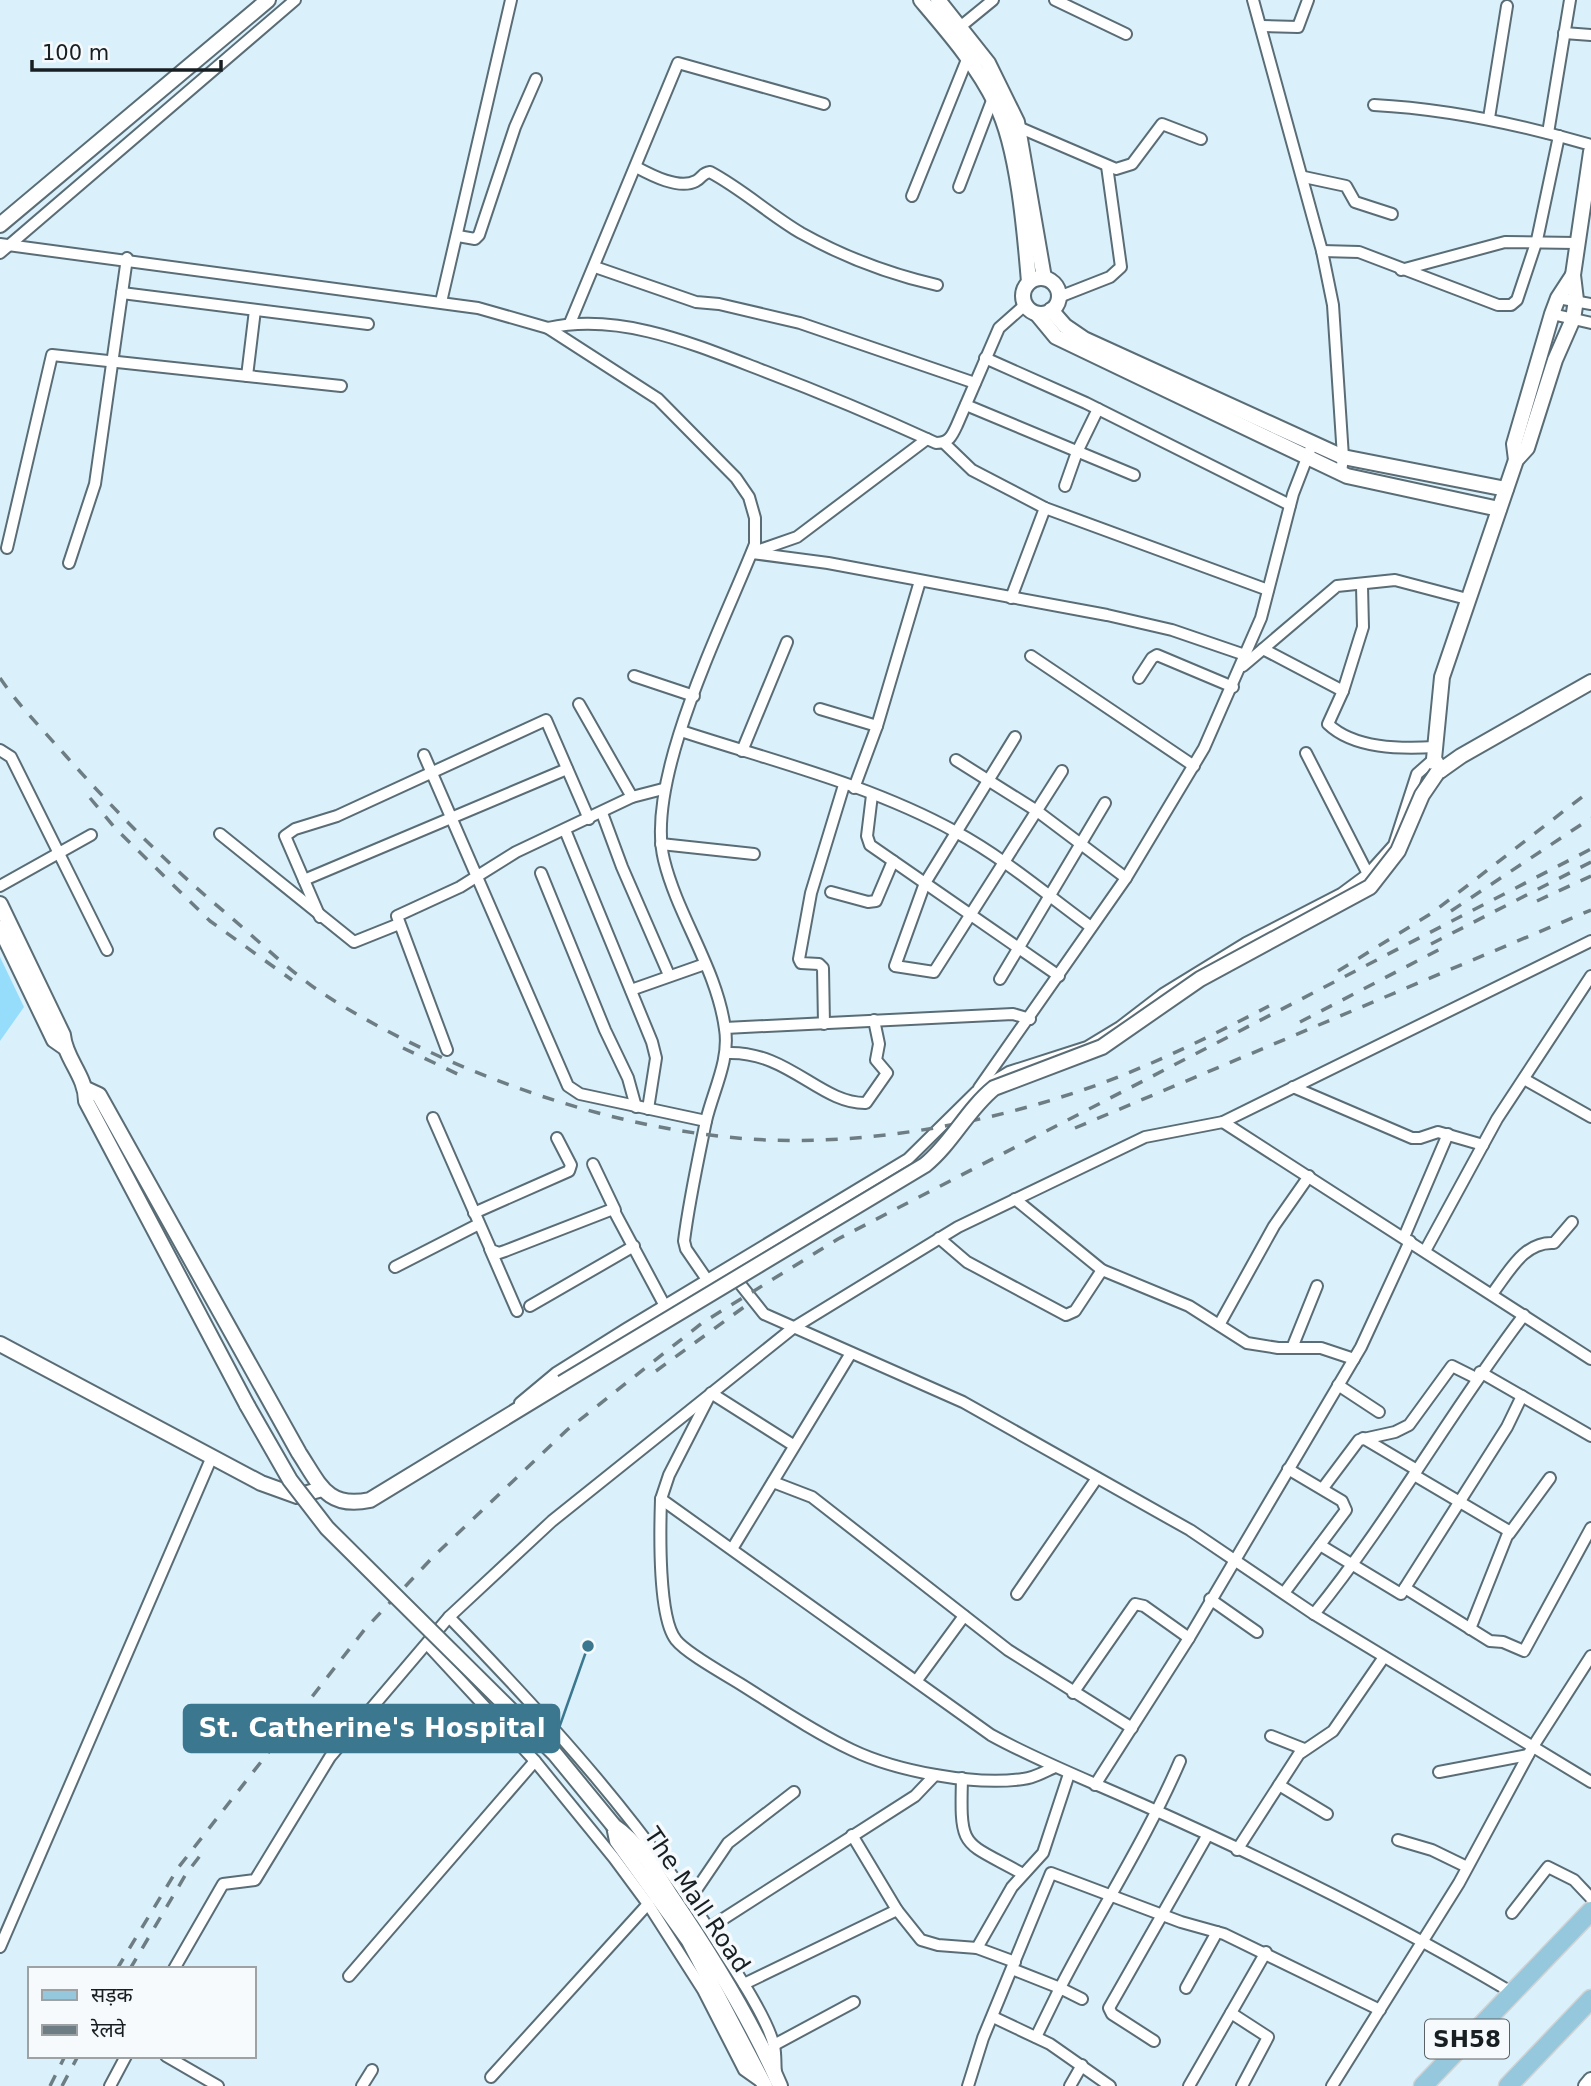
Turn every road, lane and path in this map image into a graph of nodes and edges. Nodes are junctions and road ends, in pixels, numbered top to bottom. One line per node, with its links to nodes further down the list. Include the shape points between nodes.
1 (268, 0): 33 (street)
2 (295, 0): 37 (street)
3 (511, 0): 34 (street)
4 (993, 0): 12 (street)
5 (1055, 0): 14 (street)
6 (1253, 0): 11 (street)
7 (1308, 0): 11 (street, via 1298,27)
8 (1570, 0): 13 (street)
9 (930, 2): 12 (street); 16 (street)
10 (1507, 6): 21 (street)
11 (1262, 26): 29 (street)
12 (960, 27): 22 (street, via 988,63)
13 (1564, 33): 15 (street); 23 (street)
14 (1126, 34)
15 (1591, 35)
16 (968, 57): 18 (street); 31 (street)
17 (536, 79): 34 (street, via 479,234 475,239)
18 (993, 99): 30 (street); 45 (street, via 1010,151)
19 (824, 104): 28 (street, via 678,63)
20 (1374, 105): 21 (street)
21 (1489, 118): 23 (street)
22 (1018, 127): 27 (street); 44 (street)
23 (1553, 134): 25 (street); 35 (street)
24 (1201, 139): 27 (street, via 1162,124 1128,168)
25 (1591, 145)
26 (1591, 152): 36 (street)
27 (1107, 166): 48 (street, via 1121,267 1110,277)
28 (636, 167): 41 (street); 46 (street, via 679,182 693,182 710,172 799,232 851,259)
29 (1304, 177): 32 (street, via 1346,186 1356,202); 38 (street)
30 (959, 187)
31 (912, 197)
32 (1392, 214)
33 (0, 225)
34 (458, 236): 50 (street)
35 (1537, 240): 36 (street); 42 (street, via 1505,242); 42 (street, via 1517,300 1511,305 1498,306)
36 (1576, 243): 43 (street)
37 (5, 244): 39 (street); 40 (street)
38 (1322, 251): 42 (street, via 1351,250); 71 (street, via 1332,306)
39 (0, 253)
40 (127, 258): 47 (street); 50 (street)
41 (595, 267): 56 (street); 63 (street, via 696,302 800,323)
42 (1401, 271)
43 (1573, 275): 49 (street); 51 (street)
44 (1044, 278): 45 (street); 48 (street, via 1056,287)
45 (1029, 282): 52 (street, via 1023,290)
46 (937, 285)
47 (122, 293): 53 (street); 61 (street)
48 (1059, 297): 52 (street)
49 (1558, 298): 51 (street); 54 (street)
50 (441, 302): 59 (street)
51 (1584, 302): 55 (street)
52 (1038, 309): 60 (street, via 999,328); 69 (street, via 1084,339); 72 (street, via 1056,337)
53 (256, 310): 58 (street); 62 (street)
54 (1552, 314): 55 (street); 73 (street, via 1514,444)
55 (1573, 319): 57 (street); 73 (street, via 1527,448)
56 (570, 323): 59 (street); 67 (street, via 667,335 841,400)
57 (1591, 323)
58 (368, 324)
59 (548, 328): 82 (street, via 658,399 736,478 749,497 755,519)
60 (985, 358): 63 (street); 66 (street)
61 (114, 363): 62 (street); 81 (street, via 52,355); 83 (street, via 95,484)
62 (247, 376): 64 (street)
63 (975, 383): 65 (street)
64 (341, 386)
65 (966, 405): 68 (street); 70 (street)
66 (1098, 409): 70 (street); 78 (street)
67 (927, 439): 68 (street); 82 (street, via 797,537)
68 (944, 443): 79 (street, via 972,470)
69 (1312, 444): 71 (street); 72 (street)
70 (1077, 452): 75 (street); 76 (street)
71 (1343, 457): 74 (street); 77 (street)
72 (1307, 459): 74 (street); 78 (street)
73 (1516, 460): 77 (street)
74 (1341, 473): 80 (street)
75 (1134, 475)
76 (1065, 486)
77 (1506, 489): 80 (street)
78 (1290, 505): 86 (street)
79 (1045, 508): 86 (street); 87 (street)
80 (1499, 509): 88 (street)
81 (7, 548)
82 (751, 553): 84 (street); 99 (street)
83 (69, 563)
84 (920, 581): 87 (street); 102 (street)
85 (1362, 586): 88 (street, via 1404,581); 90 (street, via 1333,588); 98 (street, via 1363,626)
86 (1268, 590): 91 (street)
87 (1011, 598): 91 (street, via 1172,630)
88 (1467, 599): 110 (street, via 1442,677)
89 (787, 642): 106 (street)
90 (1263, 649): 93 (street); 98 (street)
91 (1245, 655): 93 (street)
92 (1031, 656): 111 (street)
93 (1240, 668): 97 (street)
94 (634, 676): 99 (street)
95 (1139, 678): 97 (street, via 1157,655)
96 (1591, 682): 110 (street)
97 (1233, 687): 111 (street)
98 (1343, 691): 110 (street, via 1328,720 1330,727)
99 (694, 696): 103 (street)
100 (579, 704): 119 (street)
101 (820, 709): 102 (street)
102 (877, 726): 116 (street)
103 (681, 731): 106 (street); 117 (street)
104 (1015, 737): 115 (street)
105 (0, 750): 131 (street, via 11,757)
106 (742, 751): 116 (street)
107 (1306, 753): 136 (street)
108 (424, 755): 114 (street)
109 (956, 760): 115 (street)
110 (1437, 762): 136 (street, via 1417,774 1394,845); 213 (street, bridge, via 1398,851 1370,887 1200,978 1102,1047 995,1088 925,1166)
111 (1194, 766): 138 (street)
112 (567, 769): 114 (street, via 547,720); 123 (street); 124 (street)
113 (1062, 771): 121 (street)
114 (431, 772): 124 (street); 139 (street, via 285,836)
115 (990, 781): 121 (street); 126 (street)
116 (849, 787): 118 (street); 161 (street, via 816,871 799,959 823,968)
117 (663, 789): 119 (street); 129 (street)
118 (872, 795): 126 (street); 133 (street, via 867,842)
119 (632, 797): 122 (street)
120 (1105, 803): 130 (street)
121 (1037, 811): 130 (street); 134 (street)
122 (602, 813): 123 (street); 154 (street)
123 (589, 819): 125 (street)
124 (452, 820): 137 (street); 139 (street)
125 (565, 830): 137 (street); 158 (street)
126 (958, 832): 134 (street); 140 (street)
127 (220, 834): 146 (street)
128 (92, 835): 131 (street)
129 (661, 844): 132 (street); 153 (street)
130 (1082, 844): 138 (street); 143 (street)
131 (59, 854): 141 (street); 152 (street)
132 (754, 854)
133 (893, 862): 140 (street); 142 (street, via 876,901)
134 (1003, 863): 143 (street); 145 (street)
135 (541, 873): 170 (street)
136 (1368, 874): 169 (street, via 1341,894 1187,979 1087,1047 1009,1072)
137 (476, 877): 147 (street, via 397,916); 170 (street, via 568,1086 580,1094)
138 (1126, 878): 148 (street)
139 (304, 880): 146 (street)
140 (925, 883): 145 (street); 145 (street, via 895,965 934,972)
141 (0, 887)
142 (831, 892)
143 (1050, 897): 148 (street); 151 (street)
144 (0, 904): 163 (street, via 63,1034)
145 (972, 912): 151 (street)
146 (320, 917): 147 (street, via 354,942)
147 (399, 924): 164 (street)
148 (1091, 927): 155 (street)
149 (0, 928): 163 (street, via 54,1040)
150 (1591, 941): 167 (street)
151 (1018, 946): 155 (street); 157 (street)
152 (107, 950)
153 (705, 964): 154 (street); 162 (street)
154 (670, 975): 158 (street)
155 (1059, 976): 159 (street)
156 (1591, 976): 166 (street)
157 (1000, 979)
158 (631, 990): 171 (street, via 656,1058)
159 (1030, 1019): 160 (street, via 1013,1014); 169 (street)
160 (874, 1020): 161 (street); 165 (street, via 879,1044 876,1060 887,1073 866,1103 836,1096 766,1056)
161 (824, 1024): 162 (street)
162 (725, 1028): 165 (street)
163 (64, 1047): 168 (street)
164 (447, 1050)
165 (726, 1053): 174 (street)
166 (1524, 1079): 172 (street); 178 (street)
167 (1293, 1087): 175 (street); 176 (street, via 1412,1138)
168 (86, 1088): 224 (street, via 99,1095); 302 (street, The Mall Road, bridge, via 86,1101 290,1480 327,1528 555,1754 614,1826 617,1841)
169 (976, 1092): 192 (street, via 908,1159)
170 (636, 1107): 171 (street)
171 (648, 1110): 174 (street)
172 (1591, 1117)
173 (433, 1118): 183 (street)
174 (706, 1121): 194 (street, via 684,1241)
175 (1223, 1122): 180 (street); 181 (street, via 1145,1137)
176 (1448, 1134): 178 (street); 187 (street)
177 (557, 1138): 183 (street, via 569,1171)
178 (1483, 1145): 190 (street)
179 (593, 1164): 182 (street)
180 (1309, 1176): 187 (street); 201 (street, via 1274,1226)
181 (1015, 1199): 186 (street); 193 (street)
182 (615, 1210): 188 (street, via 499,1253); 189 (street)
183 (474, 1213): 185 (street)
184 (1572, 1222): 196 (street, via 1555,1243 1542,1241 1528,1249)
185 (479, 1224): 188 (street); 191 (street)
186 (939, 1238): 193 (street, via 967,1262 1066,1315 1075,1311); 202 (street)
187 (1407, 1239): 190 (street); 206 (street)
188 (488, 1245): 199 (street)
189 (634, 1246): 197 (street); 198 (street)
190 (1425, 1251): 196 (street)
191 (395, 1267)
192 (728, 1269): 194 (street); 202 (street, via 764,1314)
193 (1102, 1270): 201 (street, via 1189,1306)
194 (708, 1281): 198 (street)
195 (1317, 1286): 204 (street)
196 (1492, 1294): 200 (street)
197 (530, 1306)
198 (666, 1308): 213 (street, via 556,1373)
199 (517, 1311)
200 (1524, 1315): 207 (street); 208 (street)
201 (1219, 1325): 204 (street, via 1247,1343)
202 (793, 1328): 205 (street); 210 (street)
203 (0, 1344): 217 (street)
204 (1292, 1348): 206 (street, via 1321,1348)
205 (851, 1353): 216 (street); 220 (street, via 963,1402)
206 (1354, 1359): 209 (street)
207 (1591, 1359)
208 (1478, 1375): 211 (street); 215 (street, via 1452,1366 1409,1425); 219 (street)
209 (1338, 1385): 212 (street); 218 (street)
210 (711, 1394): 216 (street); 225 (street, via 668,1475); 239 (street, via 552,1521)
211 (1522, 1396): 214 (street); 226 (street)
212 (1379, 1412)
213 (500, 1419): 224 (street, via 370,1500 337,1501)
214 (1591, 1436)
215 (1363, 1438): 219 (street); 223 (street, via 1352,1446)
216 (793, 1445): 222 (street)
217 (211, 1458): 224 (street, via 297,1496); 284 (street)
218 (1288, 1469): 223 (street); 231 (street)
219 (1415, 1473): 226 (street); 232 (street)
220 (1097, 1478): 231 (street); 235 (street)
221 (1550, 1478): 228 (street)
222 (773, 1482): 230 (street); 238 (street, via 812,1497)
223 (1323, 1488): 229 (street, via 1342,1501 1346,1510)
224 (323, 1489)
225 (661, 1499): 230 (street); 259 (street, via 664,1600 676,1640 853,1751)
226 (1460, 1502): 228 (street); 233 (street)
227 (1591, 1528): 240 (street, via 1526,1650 1490,1641)
228 (1509, 1534): 240 (street)
229 (1320, 1545): 232 (street); 234 (street)
230 (732, 1549): 247 (street)
231 (1234, 1559): 234 (street); 236 (street)
232 (1354, 1565): 233 (street, via 1401,1594); 237 (street)
233 (1405, 1588): 240 (street)
234 (1284, 1593): 237 (street)
235 (1017, 1594)
236 (1210, 1599): 241 (street); 242 (street)
237 (1314, 1614): 245 (street)
238 (964, 1616): 247 (street); 249 (street)
239 (449, 1617): 243 (street); 275 (street, via 566,1740)
240 (1470, 1629)
241 (1257, 1632)
242 (1189, 1638): 249 (street, via 1135,1604); 250 (street)
243 (427, 1644): 254 (street); 288 (street, via 330,1757 255,1880 223,1884)
244 (1591, 1656): 246 (street)
245 (1384, 1657): 252 (street, via 1333,1731); 253 (street)
246 (1578, 1675): 248 (street); 253 (street)
247 (917, 1680): 256 (street, via 991,1735)
248 (1591, 1682)
249 (1073, 1693): 250 (street)
250 (1132, 1728): 262 (street)
251 (1271, 1736): 252 (street)
252 (1304, 1749): 263 (street)
253 (1530, 1751): 257 (street); 261 (street); 271 (street)
254 (535, 1761): 276 (street); 289 (street)
255 (1180, 1761): 265 (street)
256 (1053, 1768): 258 (street); 260 (street, via 1025,1779)
257 (1439, 1772)
258 (1069, 1774): 262 (street); 272 (street, via 1043,1853)
259 (935, 1775): 260 (street); 267 (street, via 915,1796)
260 (962, 1777): 272 (street, via 965,1838)
261 (1591, 1782)
262 (1095, 1785): 265 (street)
263 (1279, 1785): 266 (street); 270 (street)
264 (794, 1792): 275 (street, via 728,1843)
265 (1157, 1812): 268 (street); 273 (street)
266 (1327, 1814)
267 (852, 1835): 277 (street); 281 (street)
268 (1207, 1836): 270 (street); 279 (street)
269 (1398, 1840): 271 (street)
270 (1237, 1850): 283 (street)
271 (1467, 1867): 283 (street)
272 (1023, 1874): 285 (street)
273 (1109, 1894): 279 (street); 287 (street, via 1051,1872); 292 (street)
274 (1591, 1898): 280 (street, via 1574,1880 1548,1867)
275 (690, 1899): 281 (street)
276 (648, 1904): 307 (street); 309 (street, via 703,1990 744,2070)
277 (897, 1910): 285 (street, via 922,1940); 290 (street)
278 (1591, 1911): 293 (main road, SH58)
279 (1163, 1913): 282 (street); 301 (street, via 1109,2008)
280 (1511, 1913)
281 (709, 1928): 290 (street)
282 (1217, 1932): 286 (street); 291 (street)
283 (1424, 1940): 293 (street); 297 (street)
284 (0, 1947)
285 (977, 1948): 287 (street)
286 (1266, 1952): 297 (street); 298 (street)
287 (1014, 1965): 292 (street); 299 (street)
288 (174, 1967)
289 (349, 1976)
290 (744, 1984): 302 (street)
291 (1186, 1988)
292 (1060, 1989): 294 (street); 300 (street)
293 (1511, 1992): 319 (main road, SH58)
294 (1082, 1999)
295 (1591, 1999): 320 (main road, SH58)
296 (854, 2002): 302 (street)
297 (1380, 2010): 318 (street)
298 (1231, 2014): 316 (street); 317 (street, via 1268,2037)
299 (993, 2017): 300 (street); 313 (street)
300 (1036, 2037): 305 (street)
301 (1154, 2041)
302 (764, 2053): 309 (street, The Mall Road); 309 (street)
303 (125, 2058): 310 (street)
304 (169, 2058): 311 (street)
305 (1082, 2065): 314 (street); 315 (street)
306 (372, 2070): 312 (street)
307 (491, 2077)
308 (1591, 2080): 321 (street)
309 (771, 2083)
310 (110, 2086)
311 (218, 2086)
312 (362, 2086)
313 (968, 2086)
314 (1070, 2086)
315 (1110, 2086)
316 (1189, 2086)
317 (1242, 2086)
318 (1332, 2086)
319 (1423, 2086)
320 (1508, 2086)
321 (1586, 2086)

